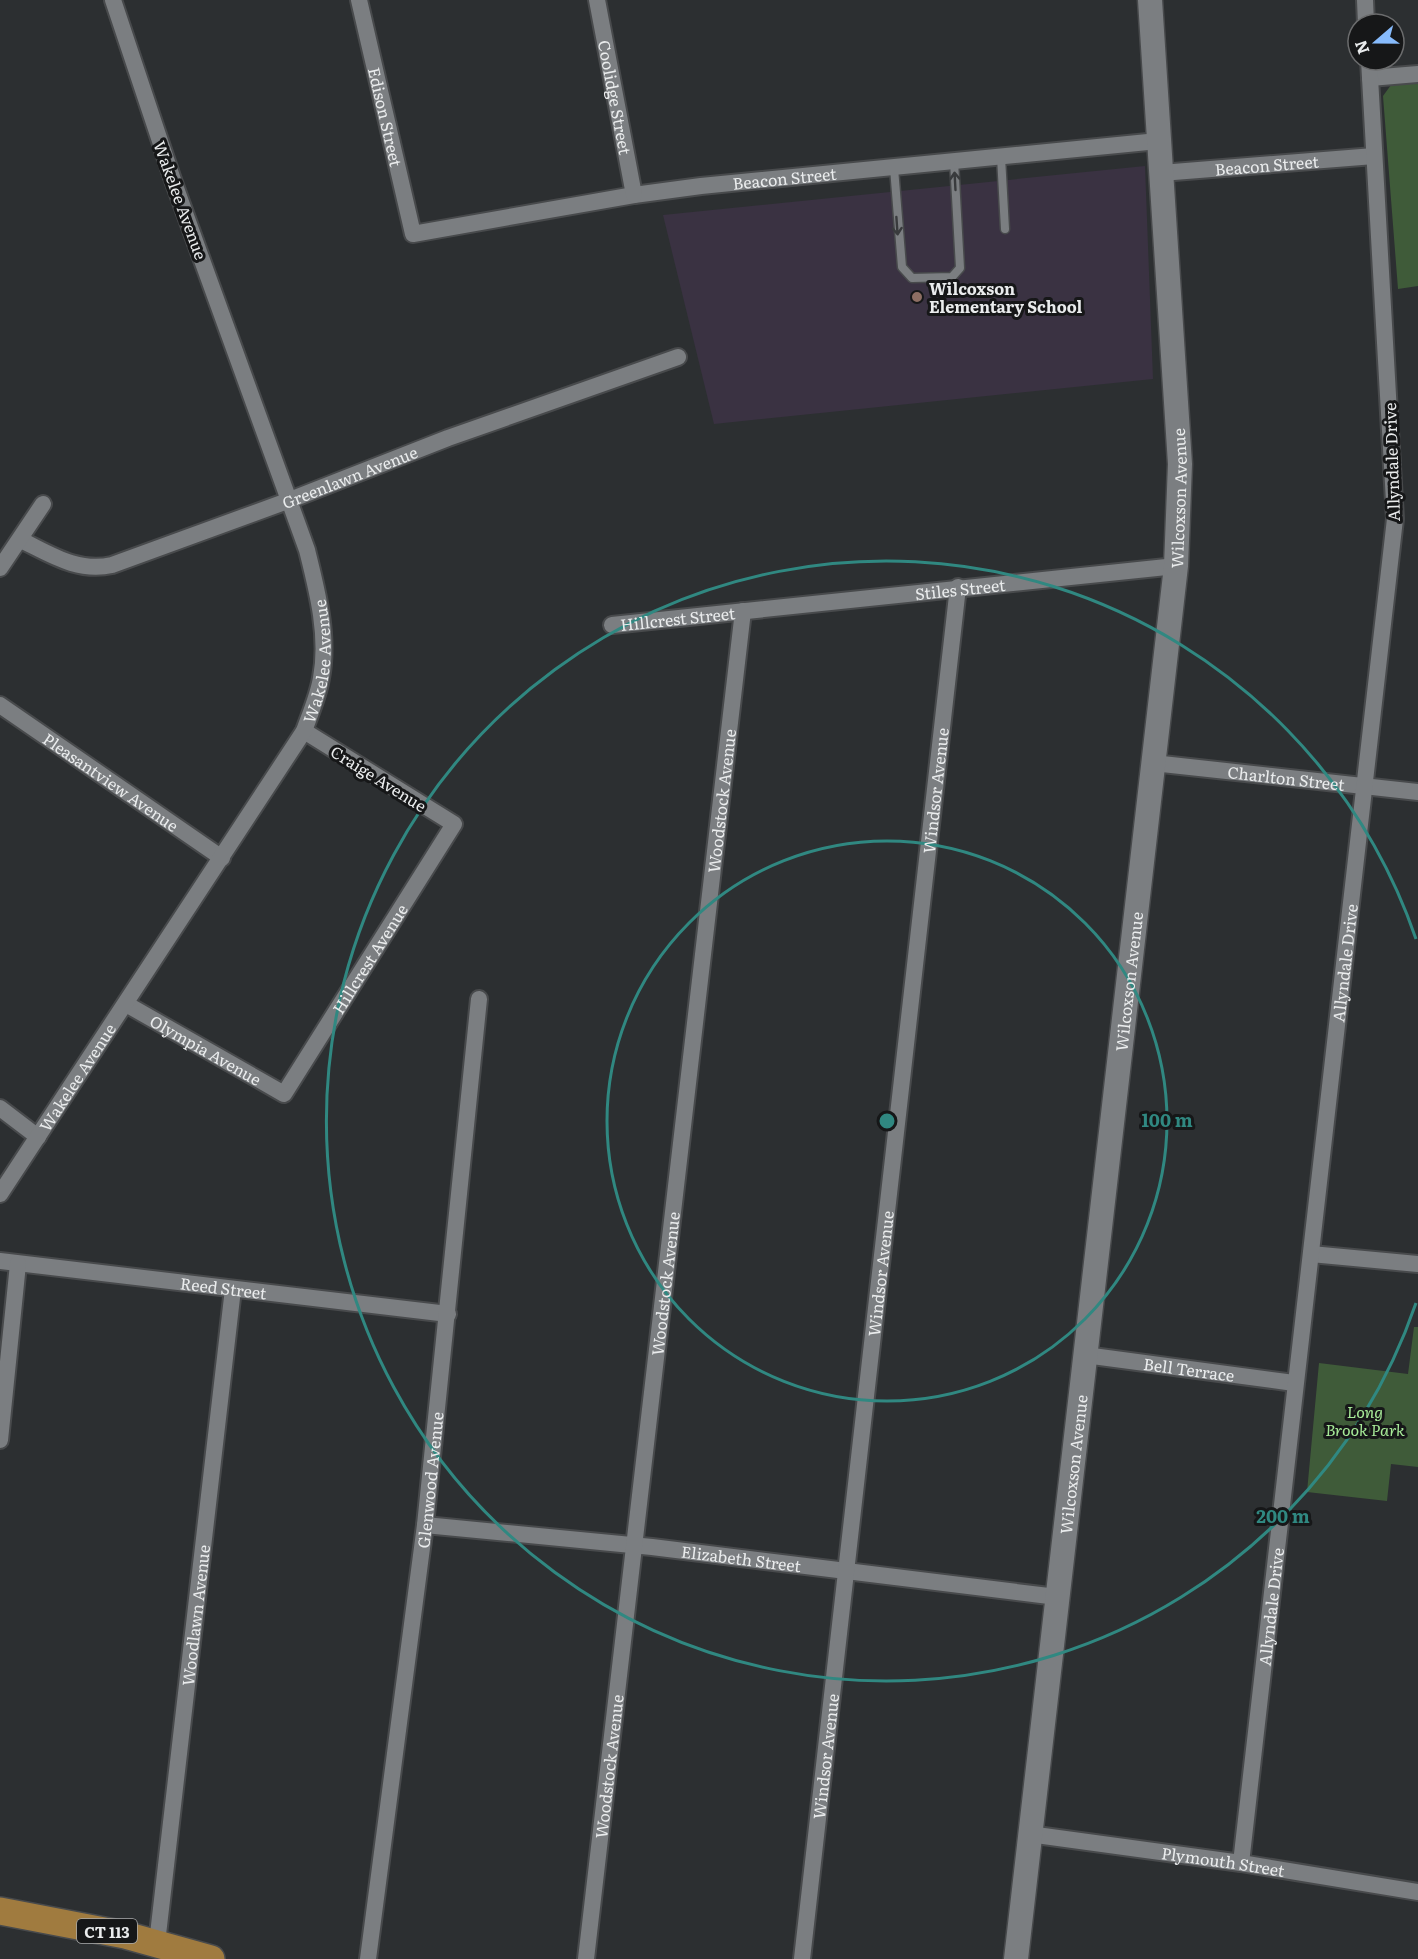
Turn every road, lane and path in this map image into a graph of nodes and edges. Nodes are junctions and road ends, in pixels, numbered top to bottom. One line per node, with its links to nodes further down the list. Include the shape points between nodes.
1 (112, 0): 18 (street, Wakelee Avenue)
2 (359, 0): 16 (street, Edison Street)
3 (597, 0): 14 (street, Coolidge Street)
4 (1150, 0): 8 (street, Wilcoxson Avenue)
5 (1370, 72): 7 (street, Allyndale Drive)
6 (1418, 74): 7 (street)
7 (1370, 78): 9 (street, Allyndale Drive)
8 (1158, 141): 10 (street, Beacon Street); 13 (street, Wilcoxson Avenue)
9 (1374, 156): 13 (street, Beacon Street); 29 (street, Allyndale Drive, via 1395,519)
10 (1001, 157): 11 (street, Beacon Street); 15 (lane)
11 (954, 161): 12 (street, Beacon Street); 12 (lane, one-way to 11, via 902,267 912,278 952,277 960,268)
12 (894, 168): 14 (street, Beacon Street)
13 (1161, 173): 21 (street, Wilcoxson Avenue, via 1180,464)
14 (634, 195): 16 (street, Beacon Street)
15 (1005, 229)
16 (413, 234)
17 (678, 357): 18 (street, Greenlawn Avenue, via 448,438)
18 (290, 500): 20 (street, Greenlawn Avenue, via 98,568 69,564); 27 (street, Wakelee Avenue, via 313,573 323,639 321,678)
19 (43, 504): 20 (street)
20 (21, 540): 22 (street)
21 (1176, 566): 23 (street, Stiles Street); 28 (street, Wilcoxson Avenue)
22 (0, 568)
23 (958, 587): 24 (street, Stiles Street); 50 (street, Windsor Avenue)
24 (743, 610): 25 (street, Hillcrest Street); 49 (street, Woodstock Avenue)
25 (612, 625)
26 (0, 705): 32 (street, Pleasantview Avenue)
27 (304, 731): 31 (street, Craige Avenue); 32 (street, Wakelee Avenue)
28 (1153, 763): 29 (street, Charlton Street); 45 (street, Wilcoxson Avenue)
29 (1363, 785): 30 (street, Charlton Street); 39 (street, Allyndale Drive)
30 (1418, 792)
31 (454, 824): 35 (street, Hillcrest Avenue)
32 (222, 858): 34 (street, Wakelee Avenue)
33 (479, 999): 44 (street, Glenwood Avenue)
34 (126, 1004): 35 (street, Olympia Avenue); 37 (street, Wakelee Avenue)
35 (284, 1094)
36 (0, 1108): 37 (street)
37 (38, 1137): 38 (street, Wakelee Avenue)
38 (0, 1194)
39 (1311, 1254): 42 (street); 46 (street, Allyndale Drive)
40 (0, 1261): 41 (street, Reed Street)
41 (18, 1264): 43 (street, Reed Street); 47 (street)
42 (1418, 1264)
43 (233, 1289): 44 (street, Reed Street); 56 (street, Woodlawn Avenue)
44 (448, 1314): 48 (street, Glenwood Avenue)
45 (1085, 1355): 46 (street, Bell Terrace); 51 (street, Wilcoxson Avenue)
46 (1294, 1383): 53 (street, Allyndale Drive)
47 (0, 1440)
48 (425, 1525): 49 (street, Elizabeth Street); 58 (street, Glenwood Avenue)
49 (634, 1546): 50 (street, Elizabeth Street); 59 (street, Woodstock Avenue)
50 (844, 1573): 51 (street, Elizabeth Street); 60 (street, Windsor Avenue)
51 (1057, 1598): 52 (street, Wilcoxson Avenue)
52 (1029, 1834): 53 (street, Plymouth Street); 61 (street, Wilcoxson Avenue)
53 (1241, 1863): 54 (street, Plymouth Street)
54 (1418, 1892)
55 (0, 1911): 56 (main road, CT 113)
56 (157, 1943): 57 (main road, CT 113)
57 (211, 1959)
58 (368, 1959)
59 (586, 1959)
60 (802, 1959)
61 (1016, 1959)

